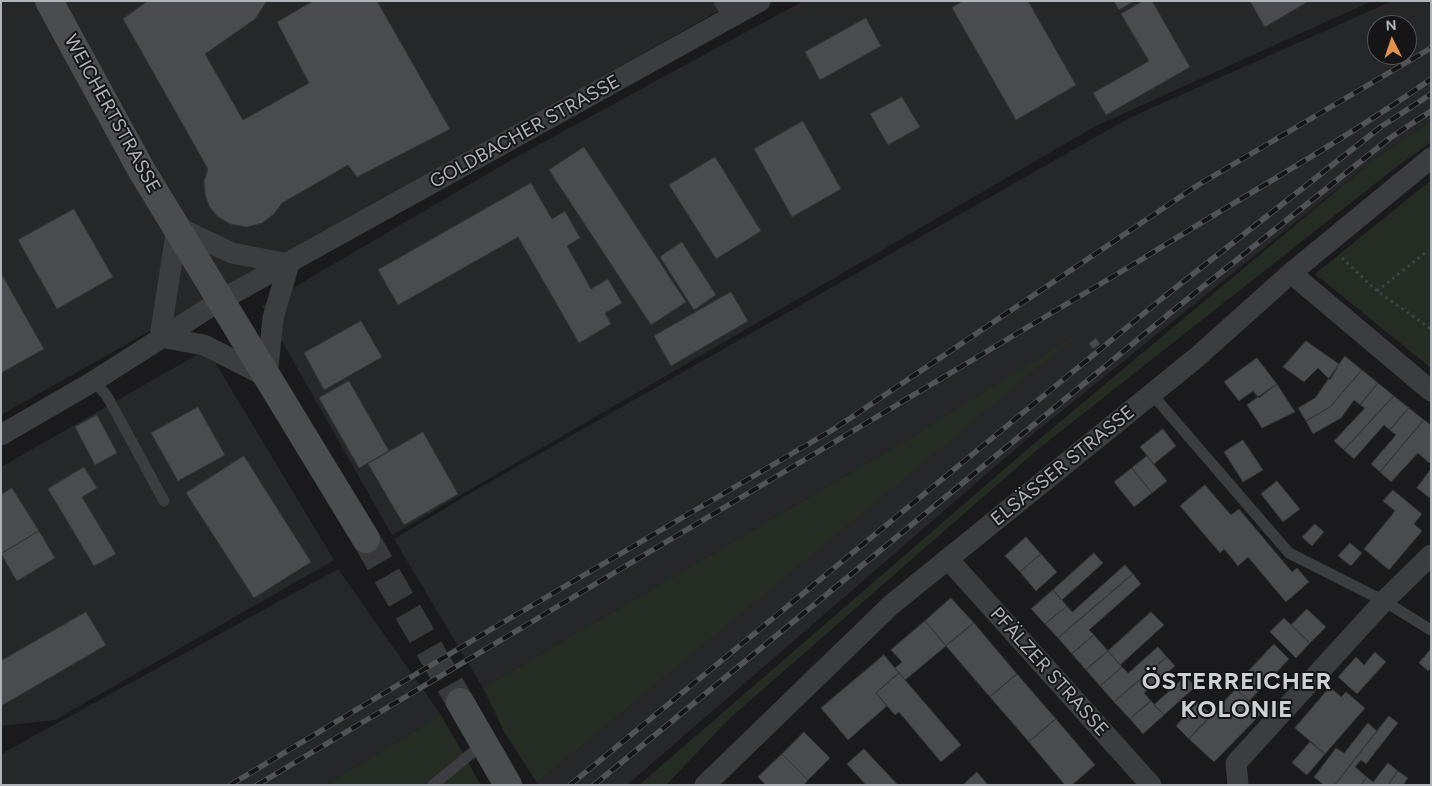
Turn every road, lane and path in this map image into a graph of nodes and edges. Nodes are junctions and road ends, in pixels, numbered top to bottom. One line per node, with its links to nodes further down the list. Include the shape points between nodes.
1 (49, 1): 5 (main road, WEICHERTSTRASSE)
2 (760, 1): 3 (street, GOLDBACHER STRASSE)
3 (729, 9): 8 (street, GOLDBACHER STRASSE)
4 (1431, 158): 6 (street, ELSÄSSER STRASSE)
5 (176, 227): 8 (street, via 232,254); 11 (main road, WEICHERTSTRASSE); 13 (street)
6 (1327, 244): 9 (street, ELSÄSSER STRASSE); 10 (path)
7 (1425, 253): 10 (path)
8 (289, 264): 11 (street, GOLDBACHER STRASSE); 14 (street, via 273,318)
9 (1291, 273): 16 (street); 17 (street, ELSÄSSER STRASSE, via 1196,358)
10 (1377, 291): 12 (path)
11 (221, 300): 13 (street, GOLDBACHER STRASSE); 14 (main road)
12 (1431, 329)
13 (160, 337): 14 (street, via 204,345); 15 (street, GOLDBACHER STRASSE)
14 (267, 377): 20 (main road)
15 (94, 381): 18 (street, GOLDBACHER STRASSE); 19 (lane, via 107,396)
16 (1431, 391)
17 (1151, 393): 22 (street, ELSÄSSER STRASSE); 23 (lane, via 1289,553)
18 (1, 435)
19 (164, 501)
20 (366, 539)
21 (1431, 555): 23 (street)
22 (948, 559): 29 (street, ELSÄSSER STRASSE, via 891,605); 30 (street, PFÄLZER STRASSE)
23 (1384, 601): 24 (lane); 31 (street, via 1236,763)
24 (1431, 630)
25 (460, 702): 26 (main road)
26 (484, 742): 27 (lane); 28 (main road)
27 (433, 785)
28 (508, 785)
29 (705, 785)
30 (1151, 785)
31 (1238, 785)

